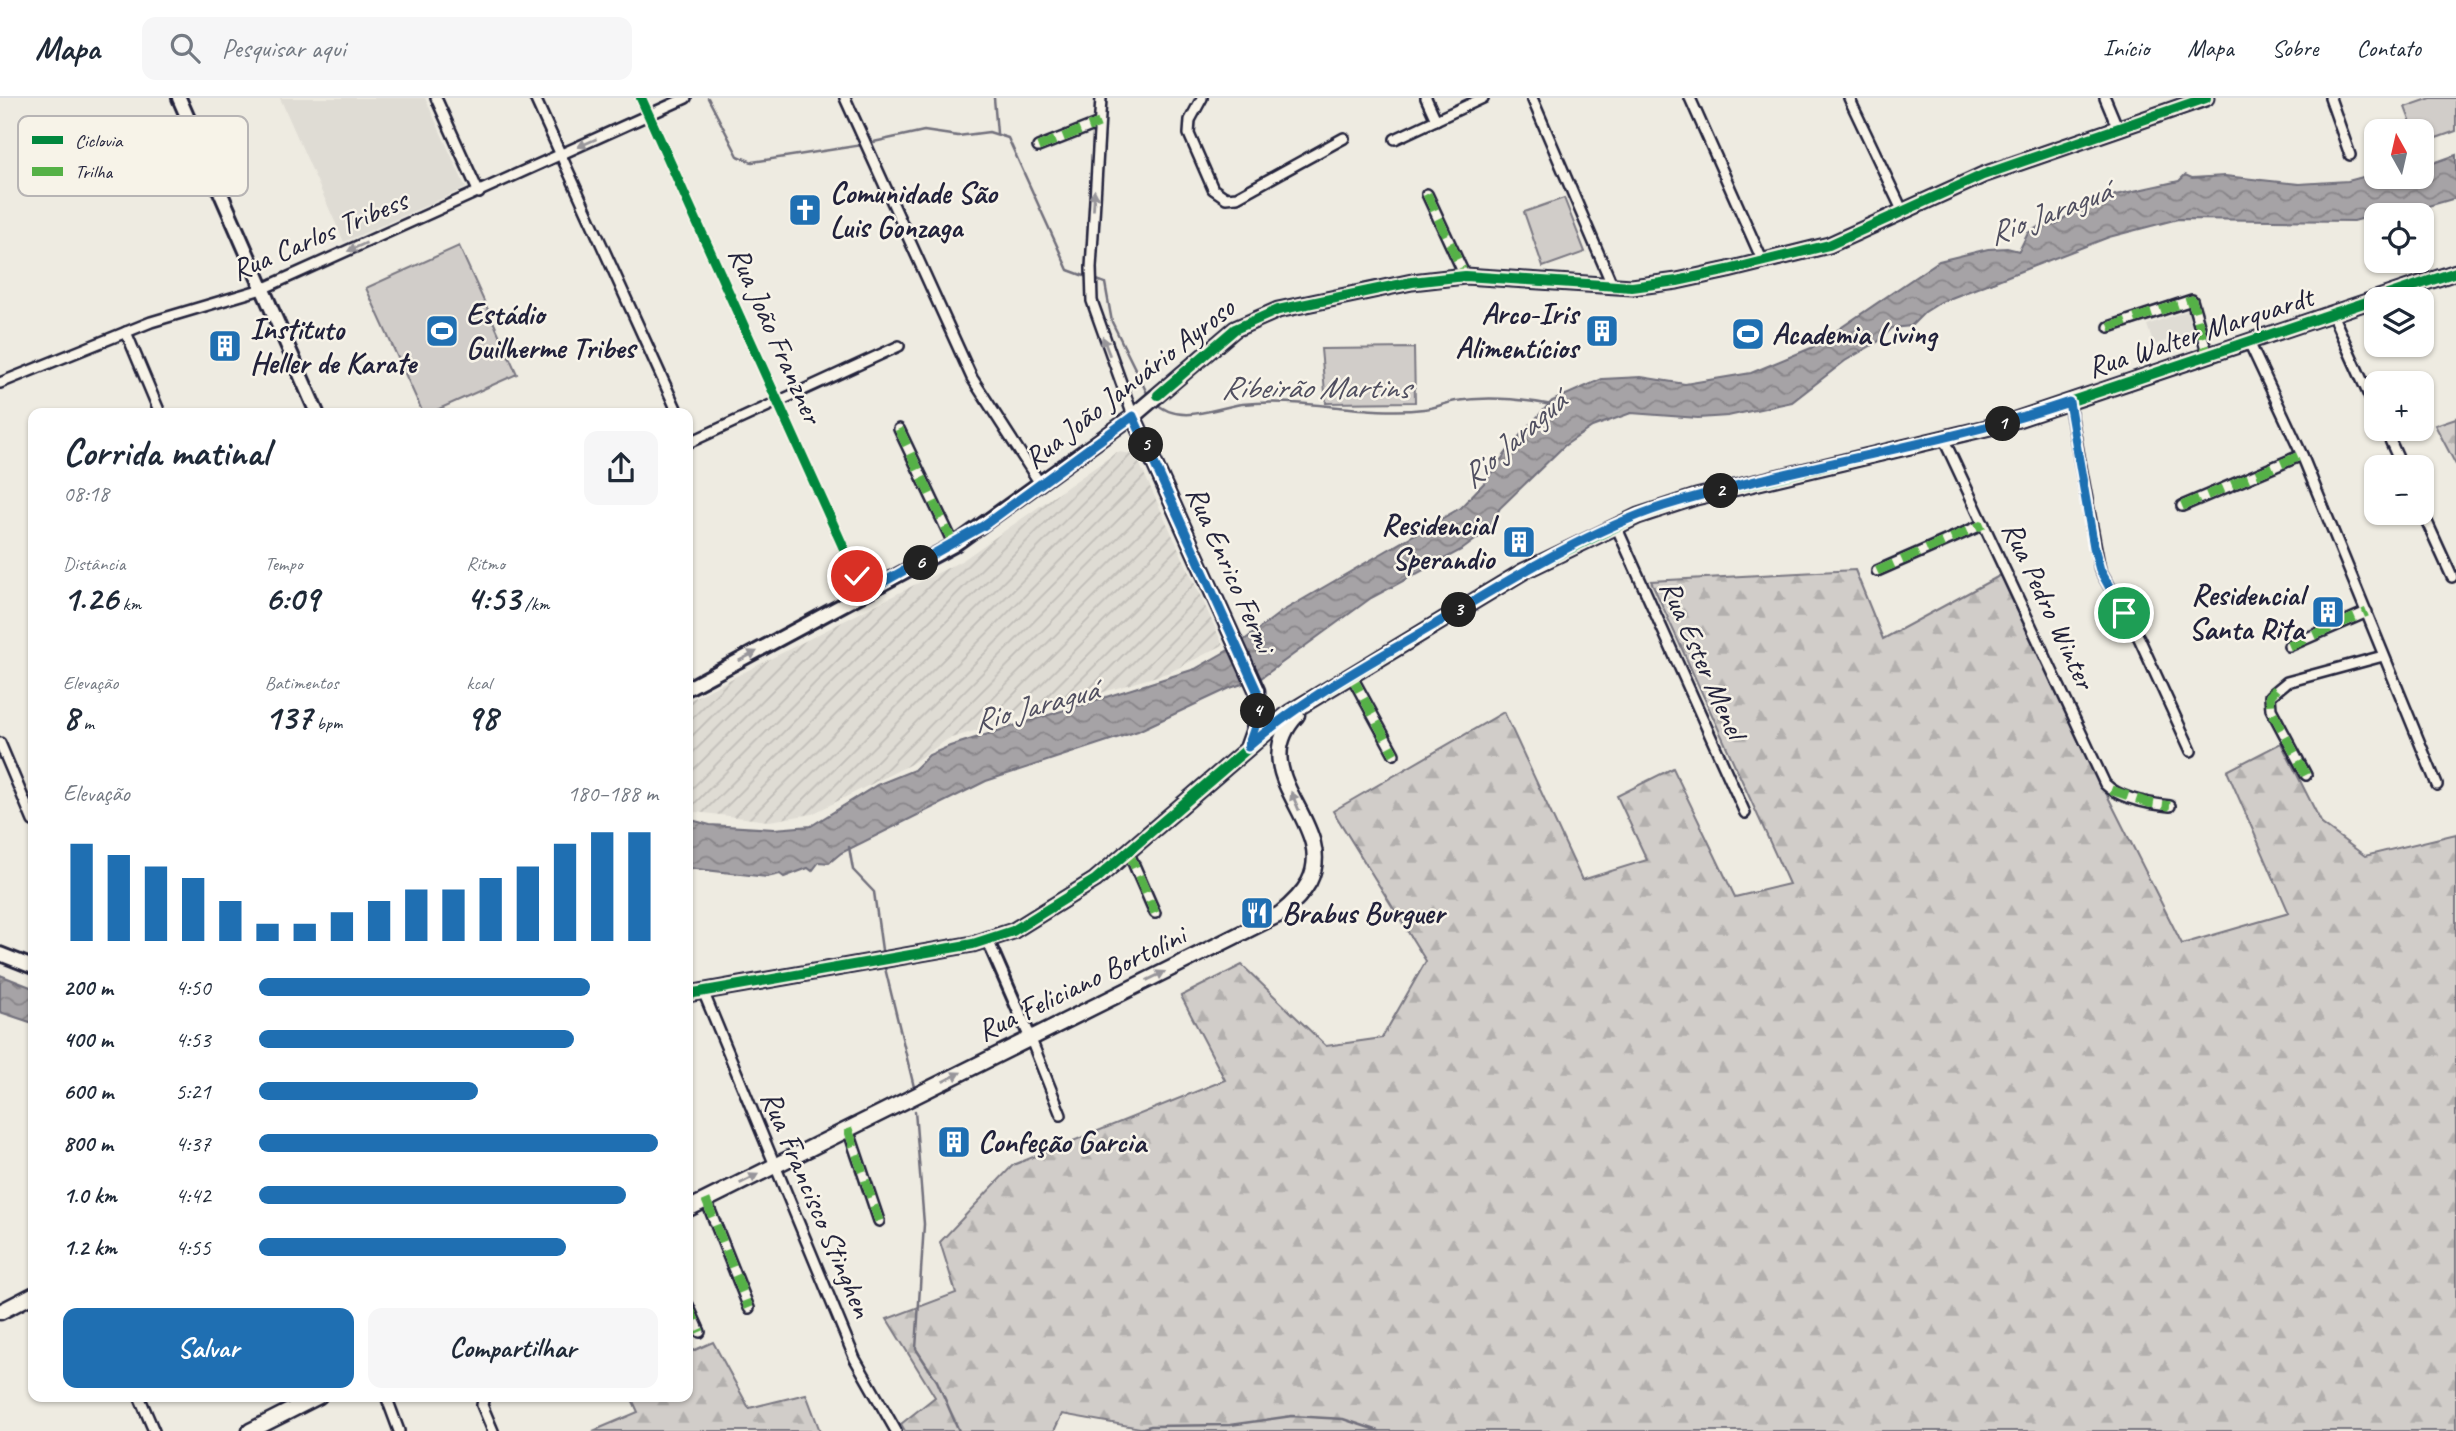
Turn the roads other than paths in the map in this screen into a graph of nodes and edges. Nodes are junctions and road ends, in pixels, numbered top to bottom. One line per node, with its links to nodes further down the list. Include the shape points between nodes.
1 (179, 98): 18 (main road)
2 (436, 98): 27 (street)
3 (536, 98): 25 (street)
4 (641, 98): 17 (street, Rua João Franzner)
5 (686, 98): 17 (street, Rua Carlos Tribess)
6 (845, 98): 54 (street, via 972,378)
7 (1101, 98): 20 (street)
8 (1202, 98): 22 (street, via 1190,120 1189,134 1213,189 1226,198 1237,197)
9 (1426, 98): 19 (street)
10 (1483, 98): 19 (street)
11 (1532, 98): 34 (street)
12 (1689, 98): 31 (street)
13 (1849, 98): 30 (street)
14 (2105, 98): 21 (street)
15 (2206, 98): 21 (main road, Rua João Januário Ayroso)
16 (2330, 98): 26 (street)
17 (649, 115): 25 (street, Rua Carlos Tribess, one-way to 25); 44 (street, Rua João Franzner)
18 (187, 116)
19 (1436, 120): 23 (street)
20 (1099, 123): 24 (street); 49 (street, one-way to 20, via 1097,321 1091,284)
21 (2119, 129): 30 (main road, Rua João Januário Ayroso, via 1983,175)
22 (1344, 138)
23 (1395, 139)
24 (1038, 146)
25 (561, 155): 27 (street, Rua Carlos Tribess); 48 (street)
26 (2350, 155)
27 (478, 193): 35 (street, Rua Carlos Tribess, one-way to 35)
28 (1427, 194): 33 (street)
29 (222, 196): 35 (main road)
30 (1903, 212): 31 (main road, Rua João Januário Ayroso, via 1829,245)
31 (1763, 262): 34 (main road, Rua João Januário Ayroso, via 1677,281)
32 (2456, 272): 36 (main road, Rua Walter Marquardt)
33 (1465, 276): 34 (main road, Rua João Januário Ayroso); 49 (main road, Rua João Januário Ayroso, via 1412,282 1255,318 1210,348)
34 (1613, 287)
35 (262, 289): 38 (street, Rua Carlos Tribess); 47 (main road)
36 (2332, 314): 39 (main road, Rua Walter Marquardt); 43 (street)
37 (2109, 327): 41 (street, via 2192,300)
38 (125, 332): 42 (street, Rua Carlos Tribess); 46 (street)
39 (2249, 342): 41 (main road, Rua Walter Marquardt); 53 (street)
40 (899, 346): 44 (street)
41 (2207, 356): 45 (main road, Rua Walter Marquardt)
42 (0, 383)
43 (2364, 385)
44 (778, 402): 51 (street); 62 (street, Rua João Franzner)
45 (2069, 402): 52 (main road, Rua Walter Marquardt); 71 (street, via 2100,570 2139,638)
46 (158, 408)
47 (315, 408)
48 (676, 408)
49 (1133, 416): 54 (main road, Rua João Januário Ayroso); 70 (main road, Rua Enrico Fermi, via 1256,690 1258,712)
50 (899, 429): 59 (street)
51 (693, 438)
52 (1944, 440): 56 (street, Rua Pedro Winter); 58 (main road, Rua Walter Marquardt, via 1696,497)
53 (2302, 455): 55 (street); 63 (street)
54 (1041, 485): 59 (main road, Rua João Januário Ayroso)
55 (2182, 506)
56 (1984, 524): 60 (street); 76 (street, Rua Pedro Winter, via 2105,784 2110,790)
57 (2428, 525): 61 (street)
58 (1616, 526): 66 (main road, Rua Walter Marquardt, via 1524,571); 78 (street, Rua Ester Menel)
59 (954, 545): 62 (main road, Rua João Januário Ayroso)
60 (1877, 570)
61 (2452, 577)
62 (864, 593): 67 (main road, Rua João Januário Ayroso, one-way to 62)
63 (2367, 612): 64 (street); 65 (street)
64 (2290, 646)
65 (2383, 656): 74 (street, via 2287,682 2270,696 2271,709); 75 (street)
66 (1351, 675): 68 (main road, Rua Walter Marquardt); 72 (street)
67 (693, 685)
68 (1309, 701): 70 (main road, Rua Walter Marquardt); 73 (main road, via 1283,730)
69 (0, 743): 77 (street)
70 (1248, 747): 73 (main road, via 1265,748); 79 (main road, Rua Walter Marquardt)
71 (2191, 751)
72 (1394, 754)
73 (1277, 758): 86 (main road, Rua Feliciano Bortolini, one-way to 73, via 1280,914 1298,897 1316,862)
74 (2306, 775)
75 (2437, 785)
76 (2170, 806)
77 (28, 809)
78 (1745, 813)
79 (1128, 851): 80 (street); 81 (main road, Rua Walter Marquardt, via 1064,901)
80 (1155, 913)
81 (988, 941): 84 (main road, Rua Walter Marquardt); 86 (street)
82 (0, 954): 83 (main road)
83 (28, 965)
84 (703, 991): 85 (main road, Rua Walter Marquardt); 89 (street, Rua Francisco Stinghen)
85 (693, 992)
86 (1030, 1037): 87 (street); 88 (main road, Rua Feliciano Bortolini, one-way to 86)
87 (1061, 1115)
88 (848, 1129): 89 (main road, Rua Feliciano Bortolini); 92 (street)
89 (775, 1166): 90 (main road, Rua Feliciano Bortolini, one-way to 89); 106 (street, Rua Francisco Stinghen, via 855,1359)
90 (706, 1200): 91 (main road, Rua Feliciano Bortolini); 94 (street)
91 (693, 1206)
92 (879, 1221)
93 (28, 1298): 95 (main road)
94 (750, 1308)
95 (0, 1312)
96 (693, 1316): 97 (street)
97 (700, 1332)
98 (142, 1402): 102 (street)
99 (307, 1402): 103 (main road)
100 (388, 1402): 104 (street)
101 (483, 1402): 105 (street)
102 (154, 1431)
103 (250, 1431)
104 (399, 1431)
105 (493, 1431)
106 (896, 1431)

